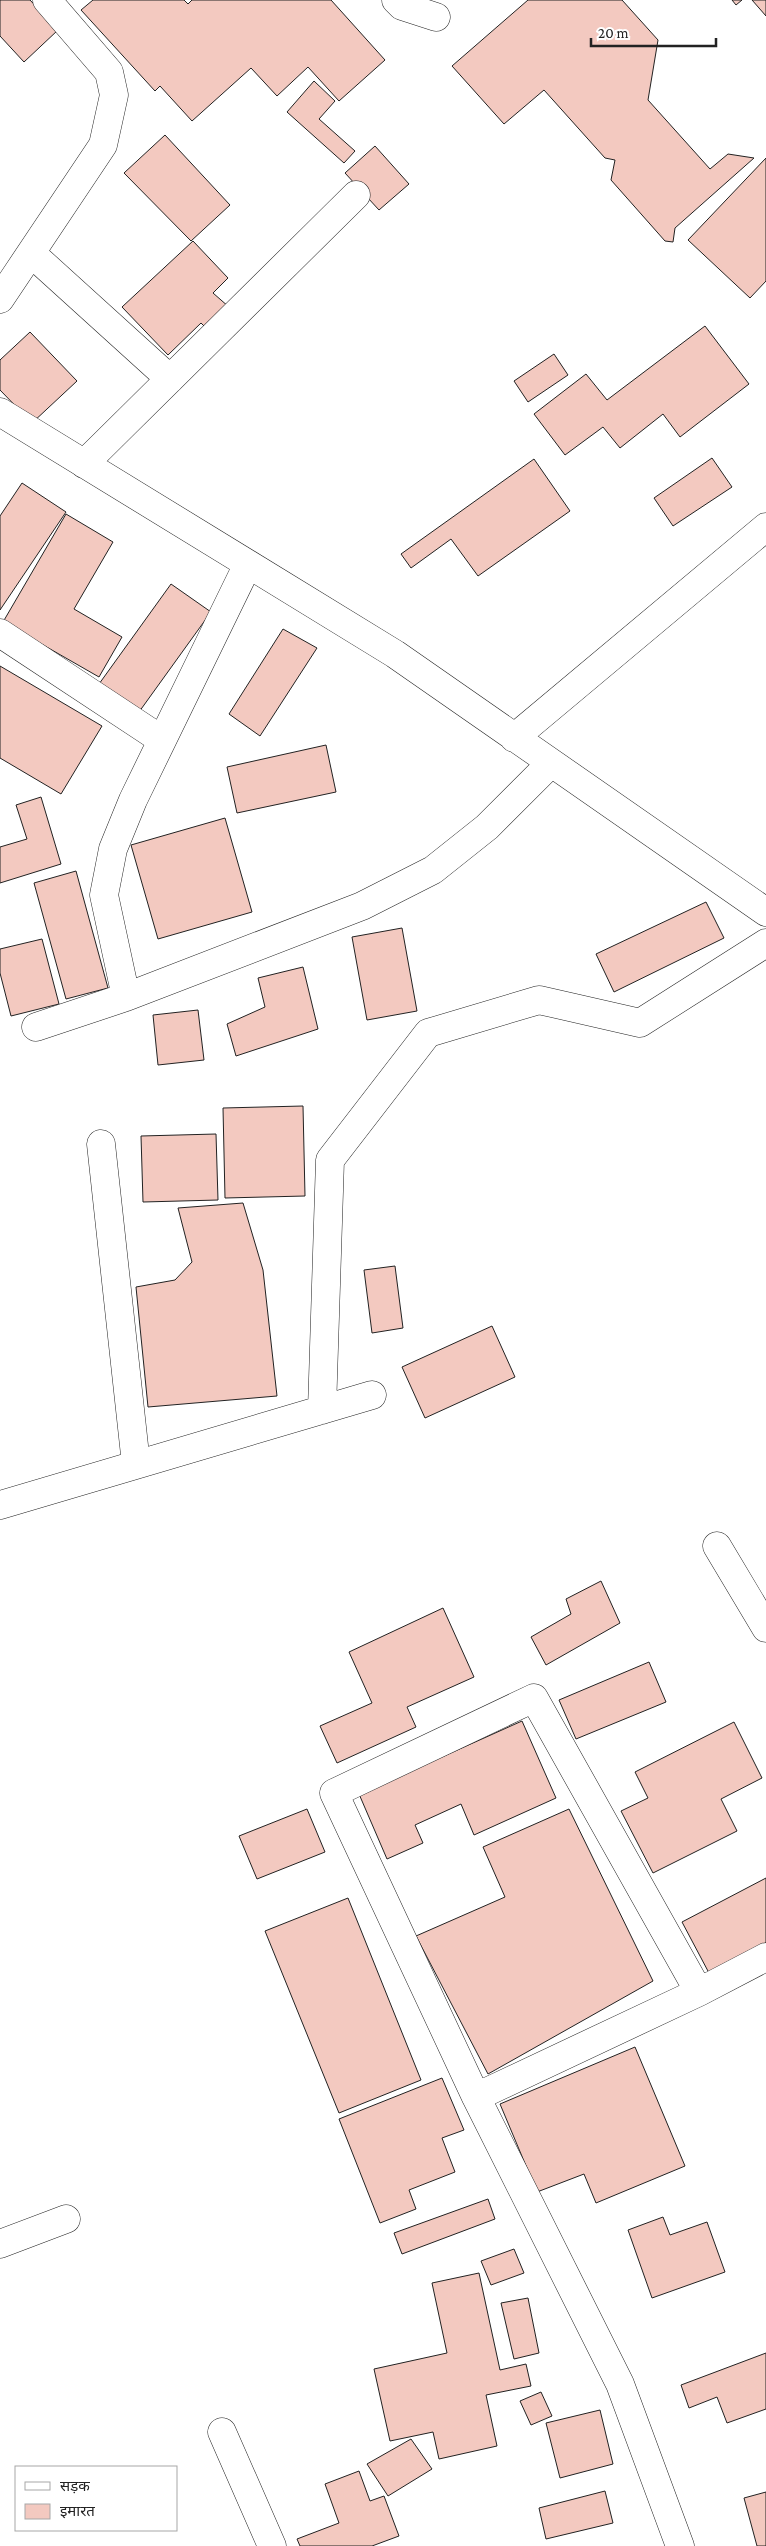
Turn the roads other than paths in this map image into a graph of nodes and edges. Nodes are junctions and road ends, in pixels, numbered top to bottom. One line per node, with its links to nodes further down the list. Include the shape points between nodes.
1 (48, 0): 5 (street, via 109,72 114,95 103,145)
2 (396, 0): 3 (street, via 402,6)
3 (436, 17)
4 (356, 195): 7 (street)
5 (31, 253): 6 (street); 7 (street)
6 (0, 300)
7 (170, 379): 9 (street)
8 (0, 412): 9 (street)
9 (84, 464): 11 (street)
10 (766, 527): 13 (street)
11 (248, 564): 13 (street, via 395,654); 14 (street)
12 (0, 633): 14 (street)
13 (514, 738): 15 (street)
14 (162, 740): 18 (street, via 113,850 104,895)
15 (551, 763): 16 (street); 18 (street, via 487,827 433,870 362,906)
16 (766, 912)
17 (766, 943): 22 (street, via 640,1023 539,1000 428,1033 330,1160)
18 (126, 997): 19 (street)
19 (36, 1027)
20 (101, 1144): 23 (street)
21 (372, 1395): 22 (street)
22 (322, 1410): 23 (street)
23 (136, 1464): 24 (street)
24 (0, 1504)
25 (717, 1546): 26 (street)
26 (766, 1628)
27 (766, 1958): 28 (street)
28 (699, 1992): 29 (street); 29 (street, via 534,1698 334,1793)
29 (476, 2097): 34 (street, via 620,2384)
30 (66, 2219): 31 (street)
31 (0, 2244)
32 (222, 2432): 33 (street)
33 (272, 2546)
34 (680, 2546)

